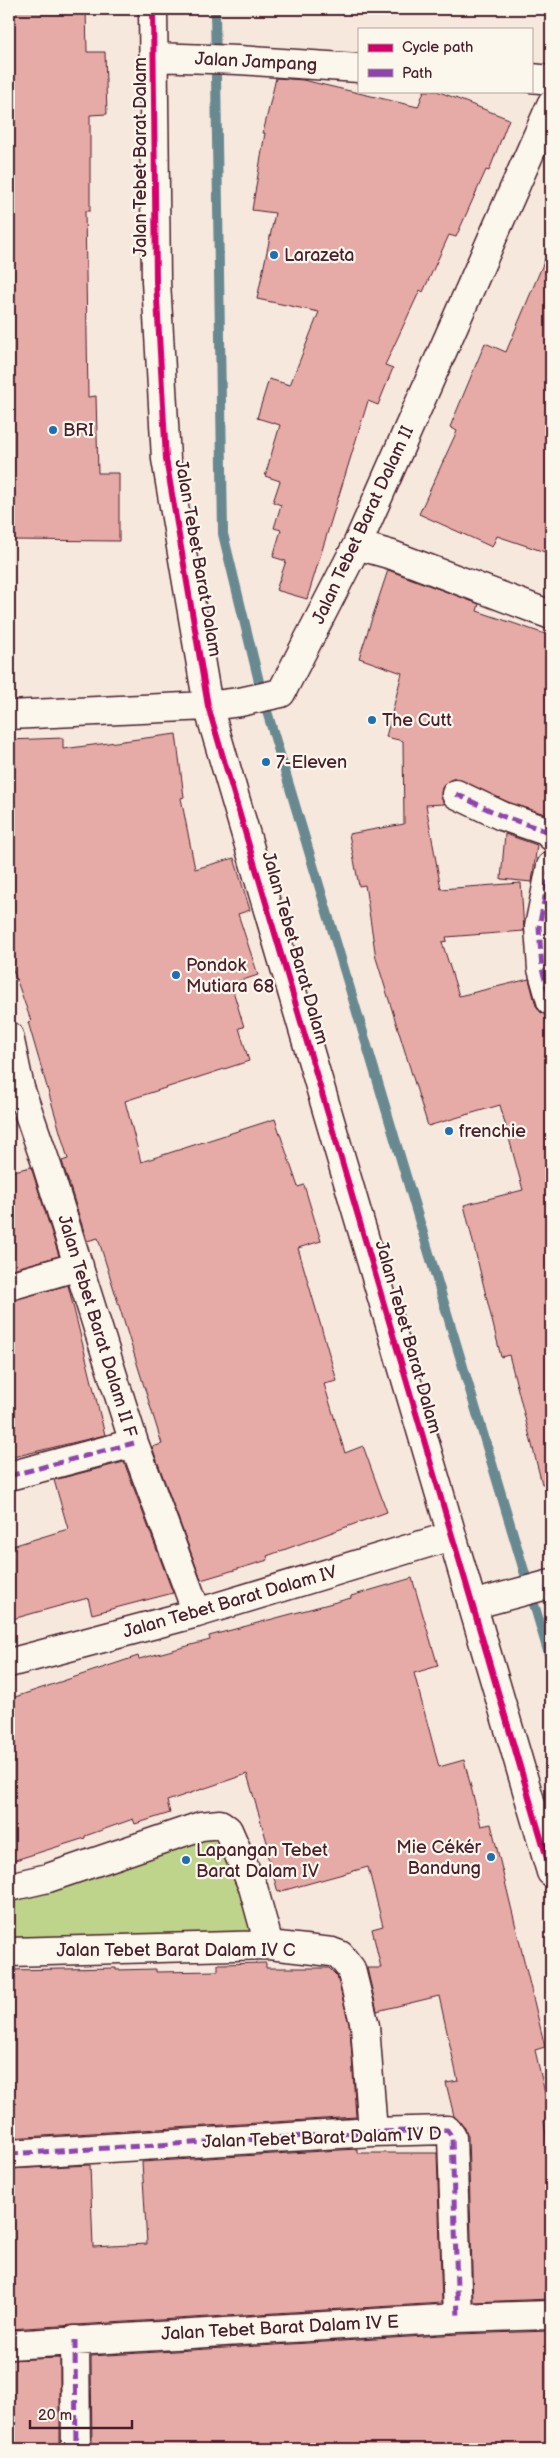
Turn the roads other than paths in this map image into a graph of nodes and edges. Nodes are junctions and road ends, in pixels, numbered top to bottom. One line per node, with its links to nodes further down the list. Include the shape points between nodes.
1 (153, 9): 2 (street, Jalan Tebet Barat Dalam)
2 (154, 57): 3 (street, Jalan Jampang); 9 (street, Jalan Tebet Barat Dalam, via 156,281 166,459)
3 (358, 68)
4 (532, 78): 5 (street)
5 (551, 80)
6 (551, 105): 7 (street, Jalan Tebet Barat Dalam II)
7 (358, 545): 8 (street); 9 (street, Jalan Tebet Barat Dalam II, via 281,693)
8 (551, 615)
9 (208, 706): 10 (street, Jalan Tebet Barat Dalam II); 21 (street, Jalan Tebet Barat Dalam)
10 (9, 715)
11 (456, 794): 12 (street, via 502,816 546,831)
12 (551, 836)
13 (551, 866): 14 (street, via 539,927 542,969)
14 (551, 1001)
15 (9, 1036): 16 (street, Jalan Tebet Barat Dalam II F)
16 (14, 1089): 17 (street, Jalan Tebet Barat Dalam II F)
17 (79, 1266): 18 (street); 19 (street, Jalan Tebet Barat Dalam II F)
18 (9, 1286)
19 (134, 1443): 20 (street); 24 (street, Jalan Tebet Barat Dalam II F)
20 (9, 1476)
21 (451, 1536): 23 (street, Jalan Tebet Barat Dalam); 24 (street, Jalan Tebet Barat Dalam IV)
22 (550, 1585): 23 (street)
23 (472, 1605): 26 (street, Jalan Tebet Barat Dalam)
24 (197, 1613): 25 (street, Jalan Tebet Barat Dalam IV)
25 (9, 1663)
26 (551, 1872)
27 (9, 1887): 28 (street, via 48,1878 201,1826 220,1824 228,1830 252,1887)
28 (268, 1946): 29 (street, Jalan Tebet Barat Dalam IV C); 30 (street, Jalan Tebet Barat Dalam IV C, via 332,1952 346,1960 366,2026)
29 (9, 1952)
30 (373, 2132): 31 (street, Jalan Tebet Barat Dalam IV D); 33 (street, Jalan Tebet Barat Dalam IV D, via 445,2129 451,2134)
31 (9, 2154)
32 (551, 2315): 33 (street, Jalan Tebet Barat Dalam IV E)
33 (458, 2318): 34 (street, Jalan Tebet Barat Dalam IV E)
34 (75, 2340): 35 (street, Jalan Tebet Barat Dalam IV E); 36 (street)
35 (9, 2344)
36 (76, 2449)

